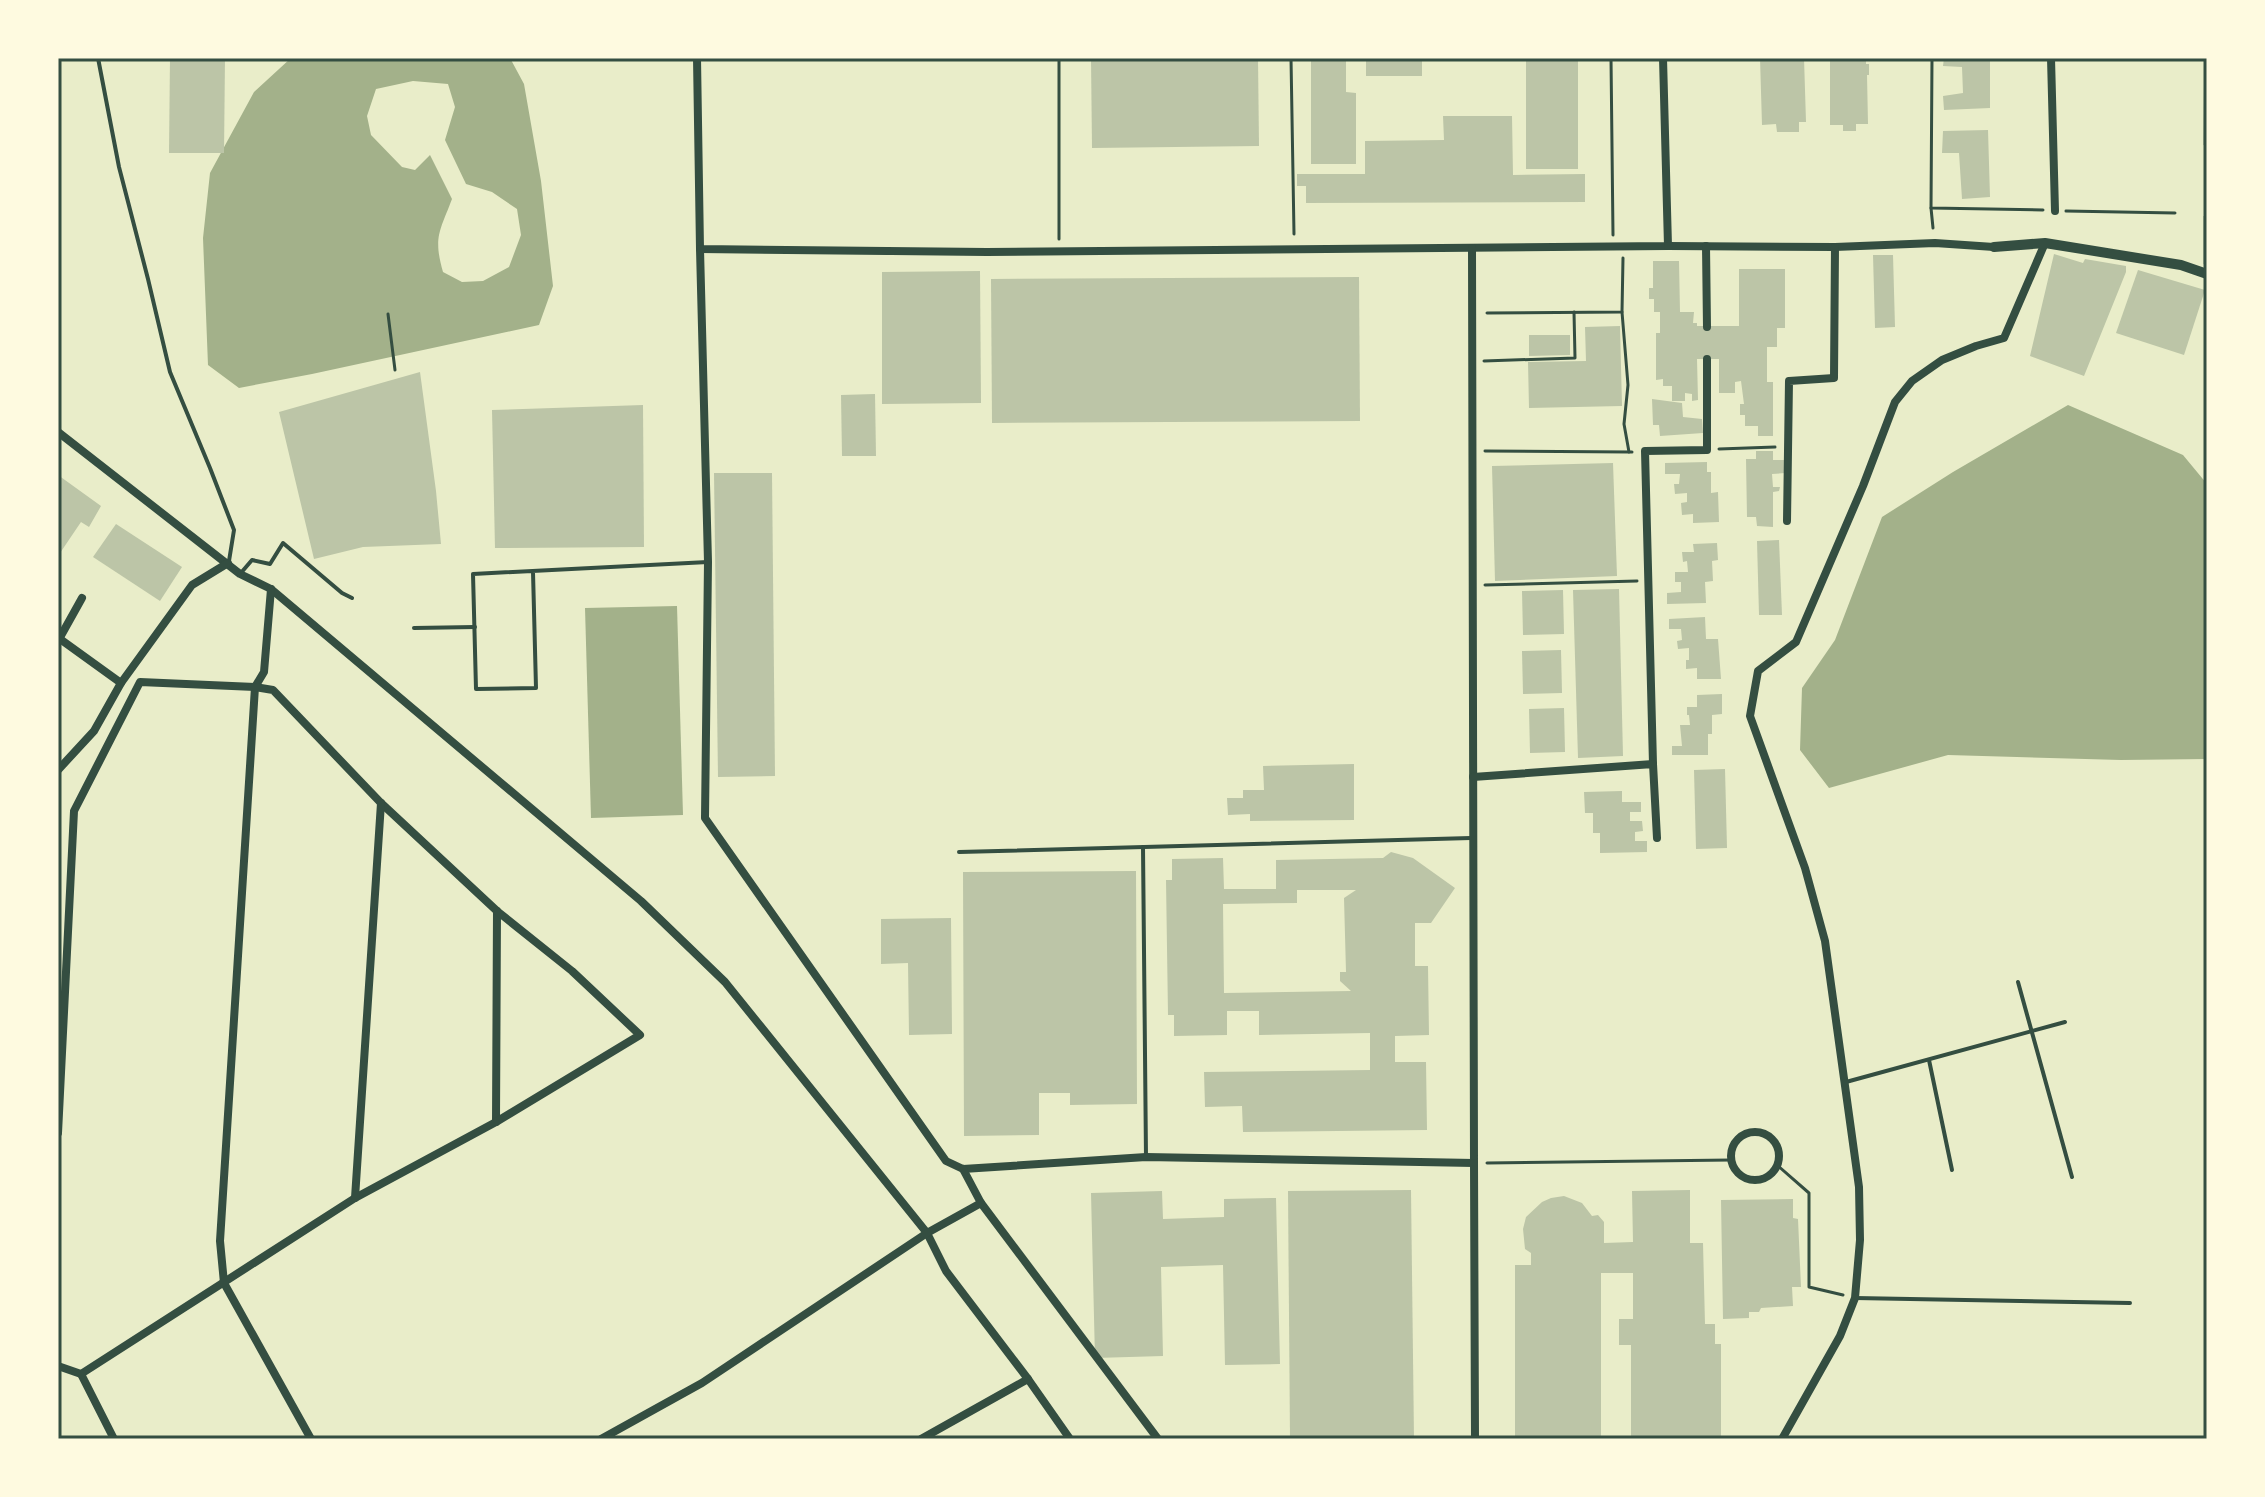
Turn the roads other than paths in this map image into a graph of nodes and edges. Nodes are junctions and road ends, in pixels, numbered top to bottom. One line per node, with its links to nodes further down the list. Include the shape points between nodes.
1 (98, 58): 19 (lane, via 170,372 234,530)
2 (697, 58): 12 (street)
3 (1663, 58): 7 (street)
4 (2051, 58): 5 (street)
5 (2055, 211)
6 (2045, 243): 10 (street); 13 (street); 43 (street, via 2004,338 1942,360 1912,381 1895,402 1796,642 1758,671 1750,716 1805,868 1825,941)
7 (1668, 246): 8 (street); 11 (street)
8 (1706, 246): 9 (street); 14 (street)
9 (1835, 247): 10 (street); 17 (street, via 1834,378 1789,381)
10 (1994, 247)
11 (1472, 248): 12 (street); 32 (street)
12 (700, 249): 18 (street)
13 (2207, 274)
14 (1707, 327)
15 (1707, 359): 30 (street, via 1707,450 1645,451)
16 (58, 432): 19 (street)
17 (1787, 521)
18 (708, 562): 20 (lane); 49 (street, via 705,818 946,1161)
19 (228, 563): 21 (street); 28 (street, via 192,585)
20 (533, 572): 25 (lane, via 473,574); 25 (lane, via 536,688 476,689)
21 (240, 574): 22 (street); 24 (lane, via 252,560 270,564 283,543)
22 (271, 589): 29 (street, via 264,672); 54 (street, via 641,901 725,982)
23 (82, 598): 27 (street)
24 (352, 598)
25 (475, 627): 26 (lane)
26 (414, 628)
27 (59, 640): 28 (street)
28 (121, 683): 31 (street, via 94,731)
29 (255, 687): 33 (street, via 273,690); 45 (street, via 140,682 74,811); 55 (street, via 220,1241)
30 (1653, 764): 32 (street); 35 (street)
31 (58, 770)
32 (1473, 777): 34 (street)
33 (381, 803): 38 (street); 52 (street)
34 (1473, 838): 36 (lane); 48 (street)
35 (1657, 838)
36 (1143, 847): 37 (lane); 46 (lane)
37 (959, 852)
38 (497, 911): 44 (street); 44 (street, via 640,1035)
39 (2018, 982): 41 (lane)
40 (2065, 1022): 41 (lane)
41 (2031, 1032): 42 (lane); 51 (lane)
42 (1929, 1060): 43 (lane); 50 (lane)
43 (1846, 1082): 56 (street, via 1859,1187)
44 (496, 1122): 52 (street)
45 (58, 1133)
46 (1146, 1157): 48 (street); 49 (street)
47 (1731, 1160): 47 (street, via 1738,1139 1757,1132 1778,1150 1777,1165 1766,1176 1752,1179 1738,1173)
48 (1478, 1163): 67 (street)
49 (963, 1169): 53 (street)
50 (1952, 1170)
51 (2072, 1177)
52 (355, 1198): 55 (street)
53 (981, 1203): 54 (street); 66 (street)
54 (927, 1233): 60 (street, via 946,1271); 63 (street, via 702,1383)
55 (224, 1283): 59 (street); 62 (street)
56 (1855, 1298): 57 (lane); 68 (street, via 1840,1336)
57 (2130, 1303)
58 (58, 1366): 59 (street)
59 (81, 1374): 61 (street)
60 (1028, 1379): 64 (street); 65 (street)
61 (114, 1439)
62 (311, 1439)
63 (601, 1439)
64 (921, 1439)
65 (1070, 1439)
66 (1158, 1439)
67 (1475, 1439)
68 (1782, 1439)

